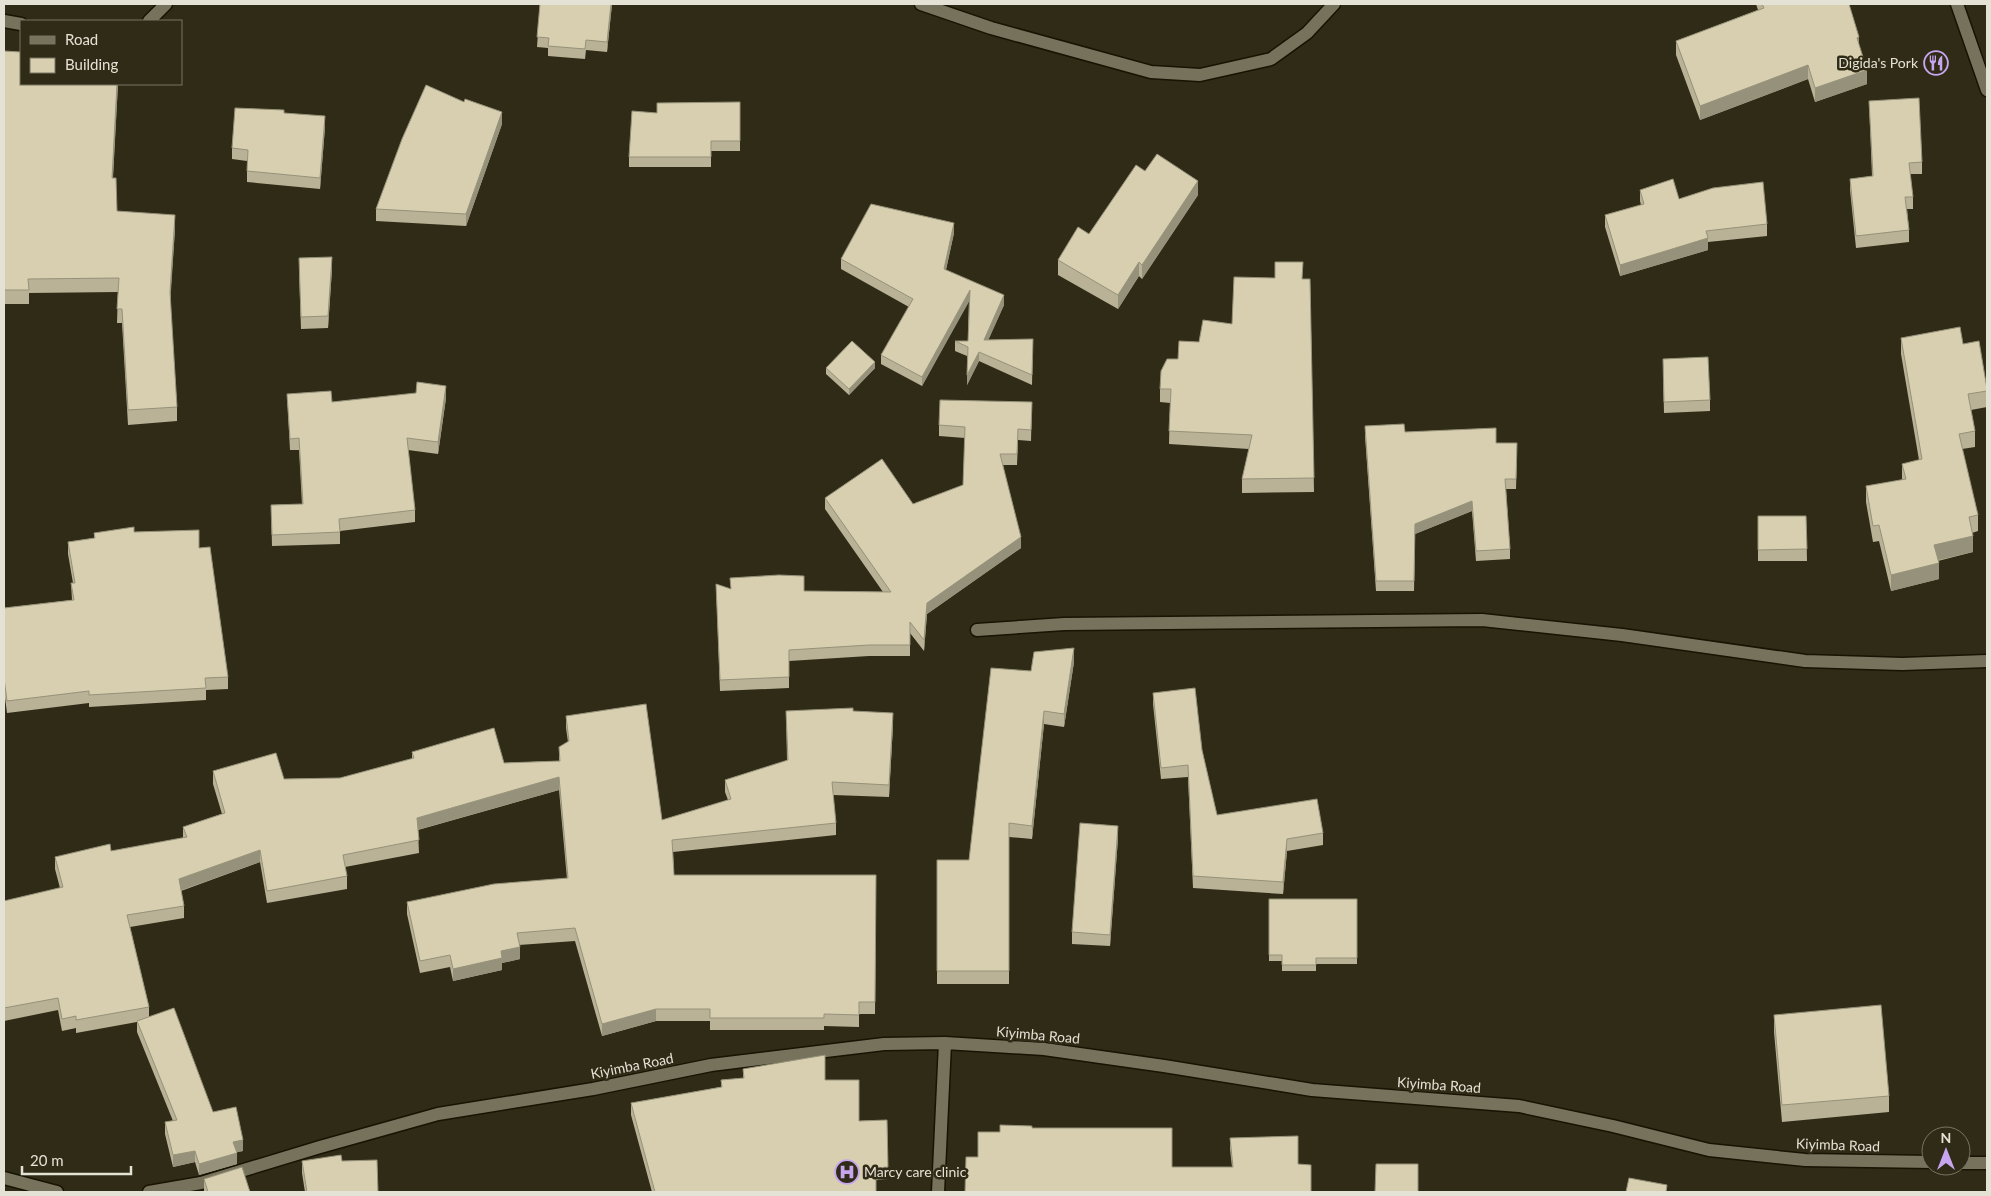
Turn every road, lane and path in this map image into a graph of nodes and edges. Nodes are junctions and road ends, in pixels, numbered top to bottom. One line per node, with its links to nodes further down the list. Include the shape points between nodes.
1 (166, 4): 5 (street)
2 (921, 4): 3 (street, via 991,28 1151,72 1200,75 1271,59 1307,33)
3 (1334, 4)
4 (1957, 4): 8 (street)
5 (150, 20)
6 (4, 21): 7 (street)
7 (20, 24)
8 (1987, 90)
9 (977, 630): 10 (street, via 1064,624 1482,620 1622,635 1805,661 1902,664)
10 (1987, 661)
11 (945, 1044): 12 (street, Kiyimba Road, via 1044,1049 1312,1090 1519,1106 1709,1150 1805,1160); 17 (street, Kiyimba Road, via 884,1044 711,1065 593,1089 438,1114 201,1183); 18 (street)
12 (1921, 1162)
13 (1971, 1163): 14 (street)
14 (1987, 1163)
15 (4, 1178): 16 (street)
16 (58, 1192)
17 (150, 1192)
18 (938, 1192)

